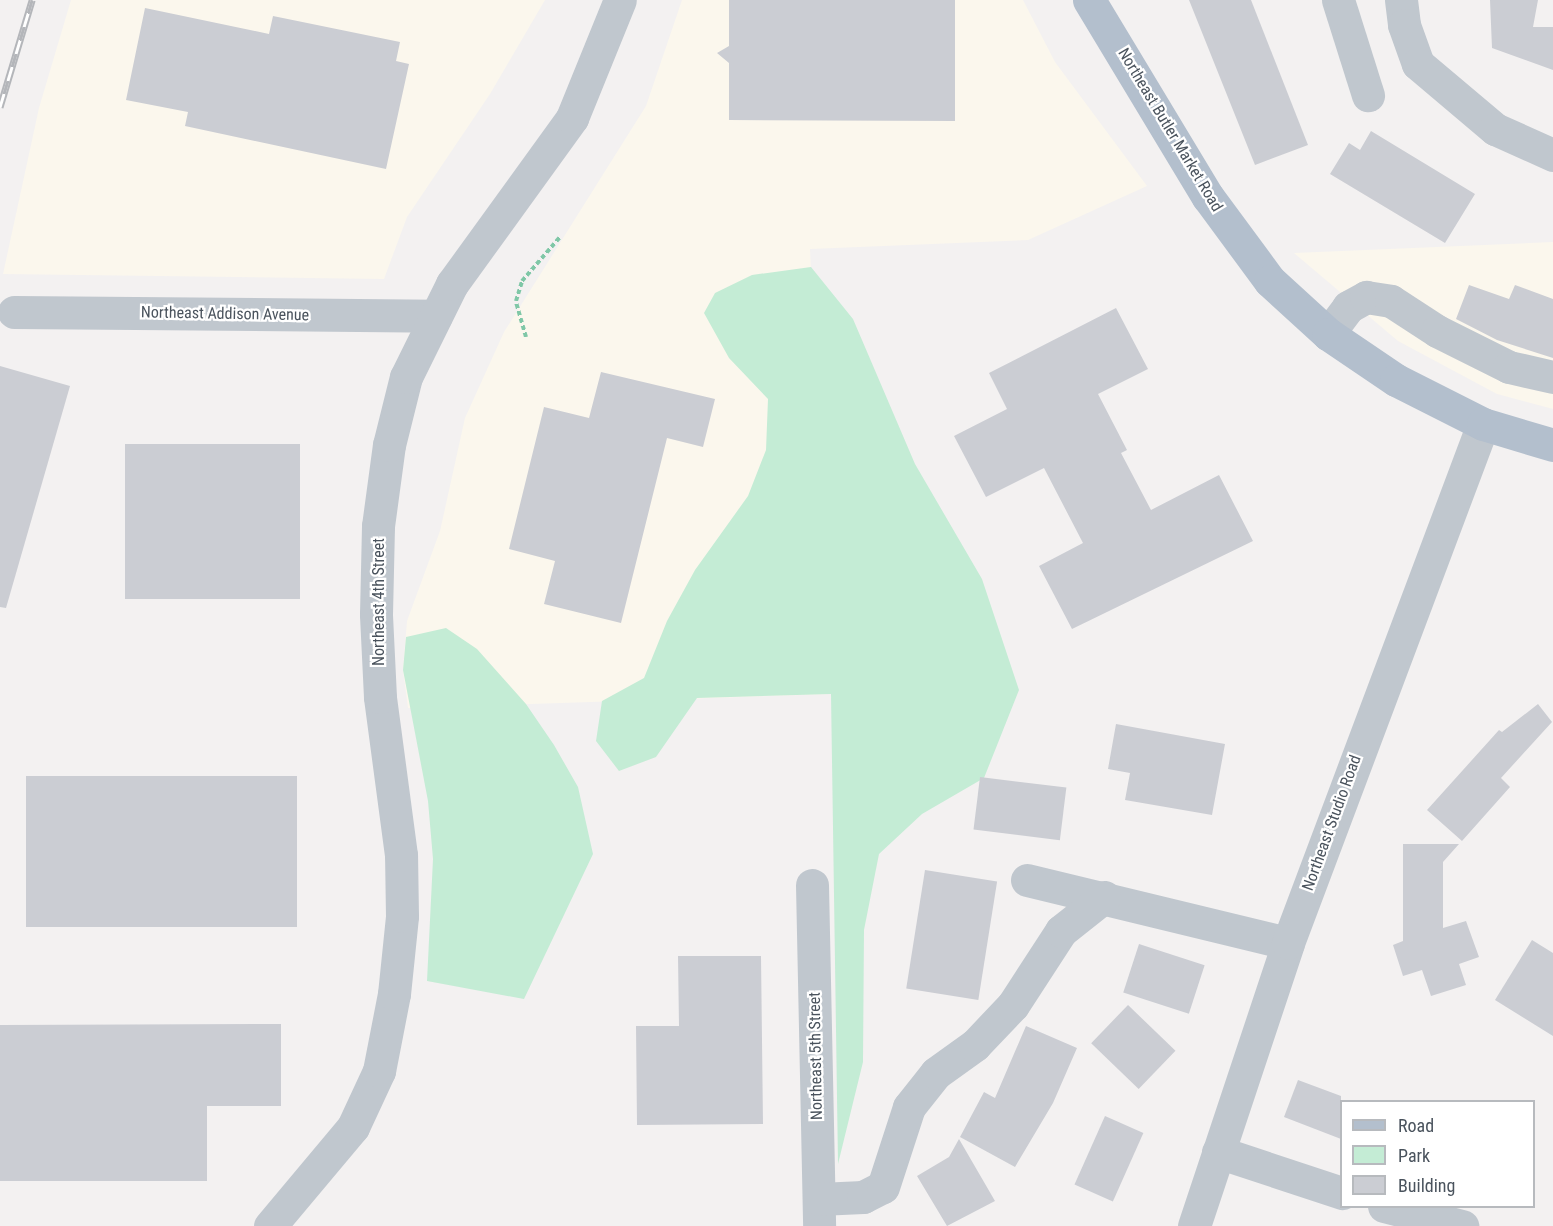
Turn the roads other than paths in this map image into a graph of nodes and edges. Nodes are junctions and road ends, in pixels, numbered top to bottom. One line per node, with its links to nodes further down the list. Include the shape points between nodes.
1 (620, 0): 8 (street, Northeast 4th Street, via 572,118 452,284)
2 (1089, 0): 9 (main road, Northeast Butler Market Road, via 1208,197 1270,281)
3 (1338, 0): 5 (street)
4 (1401, 0): 6 (street, via 1404,25 1418,64 1495,129)
5 (1368, 95)
6 (1553, 155)
7 (14, 312): 8 (street, Northeast Addison Avenue)
8 (436, 316): 21 (street, Northeast 4th Street, via 405,377 389,445 378,526 376,614 380,697 401,855 402,916 384,1052 372,1090 353,1127)
9 (1328, 334): 10 (street, via 1348,307 1366,297 1391,301 1437,331 1509,367); 11 (main road, Northeast Butler Market Road, via 1396,380)
10 (1553, 377)
11 (1483, 424): 12 (main road, Northeast Butler Market Road); 16 (street, Northeast Studio Road)
12 (1553, 445)
13 (1027, 880): 15 (street)
14 (812, 885): 20 (street, Northeast 5th Street)
15 (1104, 897): 16 (street); 20 (street, via 1061,931 1013,1005 975,1045 936,1073 909,1107 883,1187)
16 (1287, 943): 17 (street, Northeast Studio Road)
17 (1218, 1152): 18 (street); 22 (street, Northeast Studio Road)
18 (1340, 1192)
19 (1392, 1208): 23 (street)
20 (819, 1212)
21 (270, 1226)
22 (1194, 1226)
23 (1462, 1226)

